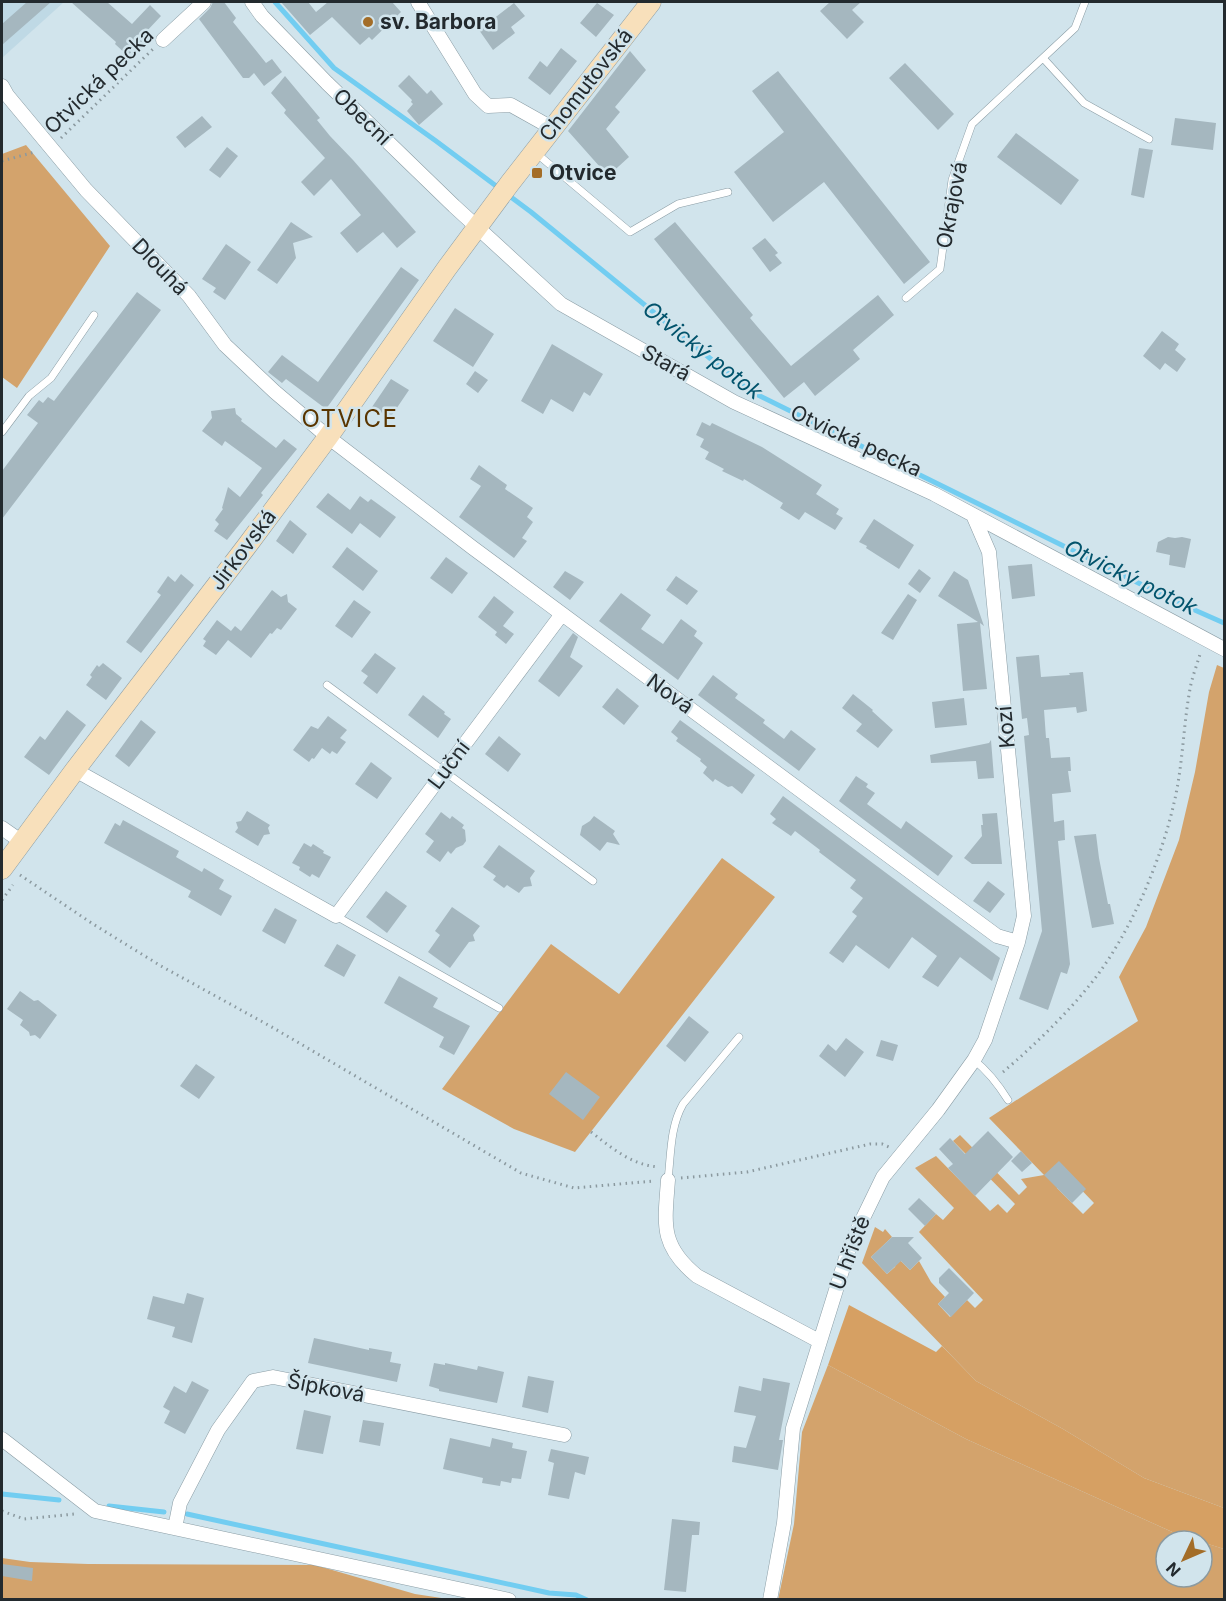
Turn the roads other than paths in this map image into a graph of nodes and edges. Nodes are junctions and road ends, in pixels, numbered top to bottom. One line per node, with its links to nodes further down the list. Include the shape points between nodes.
1 (204, 2): 6 (street)
2 (252, 2): 13 (street, Obecní, via 327,83)
3 (418, 2): 9 (street, via 475,94 488,106 511,105)
4 (651, 2): 9 (main road, Chomutovská)
5 (1084, 2): 7 (lane, Okrajová, via 1075,28)
6 (161, 42)
7 (1043, 58): 10 (lane, via 1084,103); 14 (lane, Okrajová, via 972,124 952,180 940,269)
8 (2, 86): 17 (street, Dlouhá, via 46,149 189,296 225,345)
9 (552, 128): 11 (main road, Chomutovská)
10 (1149, 139)
11 (534, 151): 12 (lane, via 630,232 678,204); 13 (main road, Chomutovská)
12 (728, 192)
13 (477, 226): 17 (main road, Jirkovská); 18 (street, Stará, via 561,304 734,402)
14 (906, 298)
15 (94, 315): 16 (lane, via 51,378 29,396)
16 (2, 432)
17 (328, 437): 19 (street, Nová); 22 (main road, Jirkovská)
18 (973, 515): 20 (street, Stará); 29 (street, Kozí, via 989,552 1024,916)
19 (562, 614): 23 (street, Luční); 29 (street, Nová, via 996,936)
20 (1224, 649)
21 (327, 685): 23 (lane)
22 (75, 770): 25 (main road, Jirkovská); 28 (street)
23 (444, 771): 27 (lane); 28 (street, Luční)
24 (2, 828): 25 (street)
25 (22, 842): 26 (main road, Jirkovská)
26 (12, 876)
27 (593, 881)
28 (336, 916): 30 (lane)
29 (1018, 942): 32 (street, U hřiště, via 985,1040)
30 (499, 1008)
31 (740, 1037): 34 (lane, via 678,1112)
32 (974, 1060): 33 (lane, via 995,1079); 35 (street, U hřiště, via 883,1177 850,1245)
33 (1008, 1100)
34 (669, 1173): 35 (street, via 665,1225 678,1258 697,1276)
35 (819, 1341): 40 (street, U hřiště, via 793,1428 784,1522)
36 (564, 1435): 38 (street, Šípková, via 273,1377 253,1381 218,1430 180,1503)
37 (2, 1439): 38 (street, via 95,1512)
38 (175, 1528): 39 (street)
39 (509, 1599)
40 (770, 1599)

